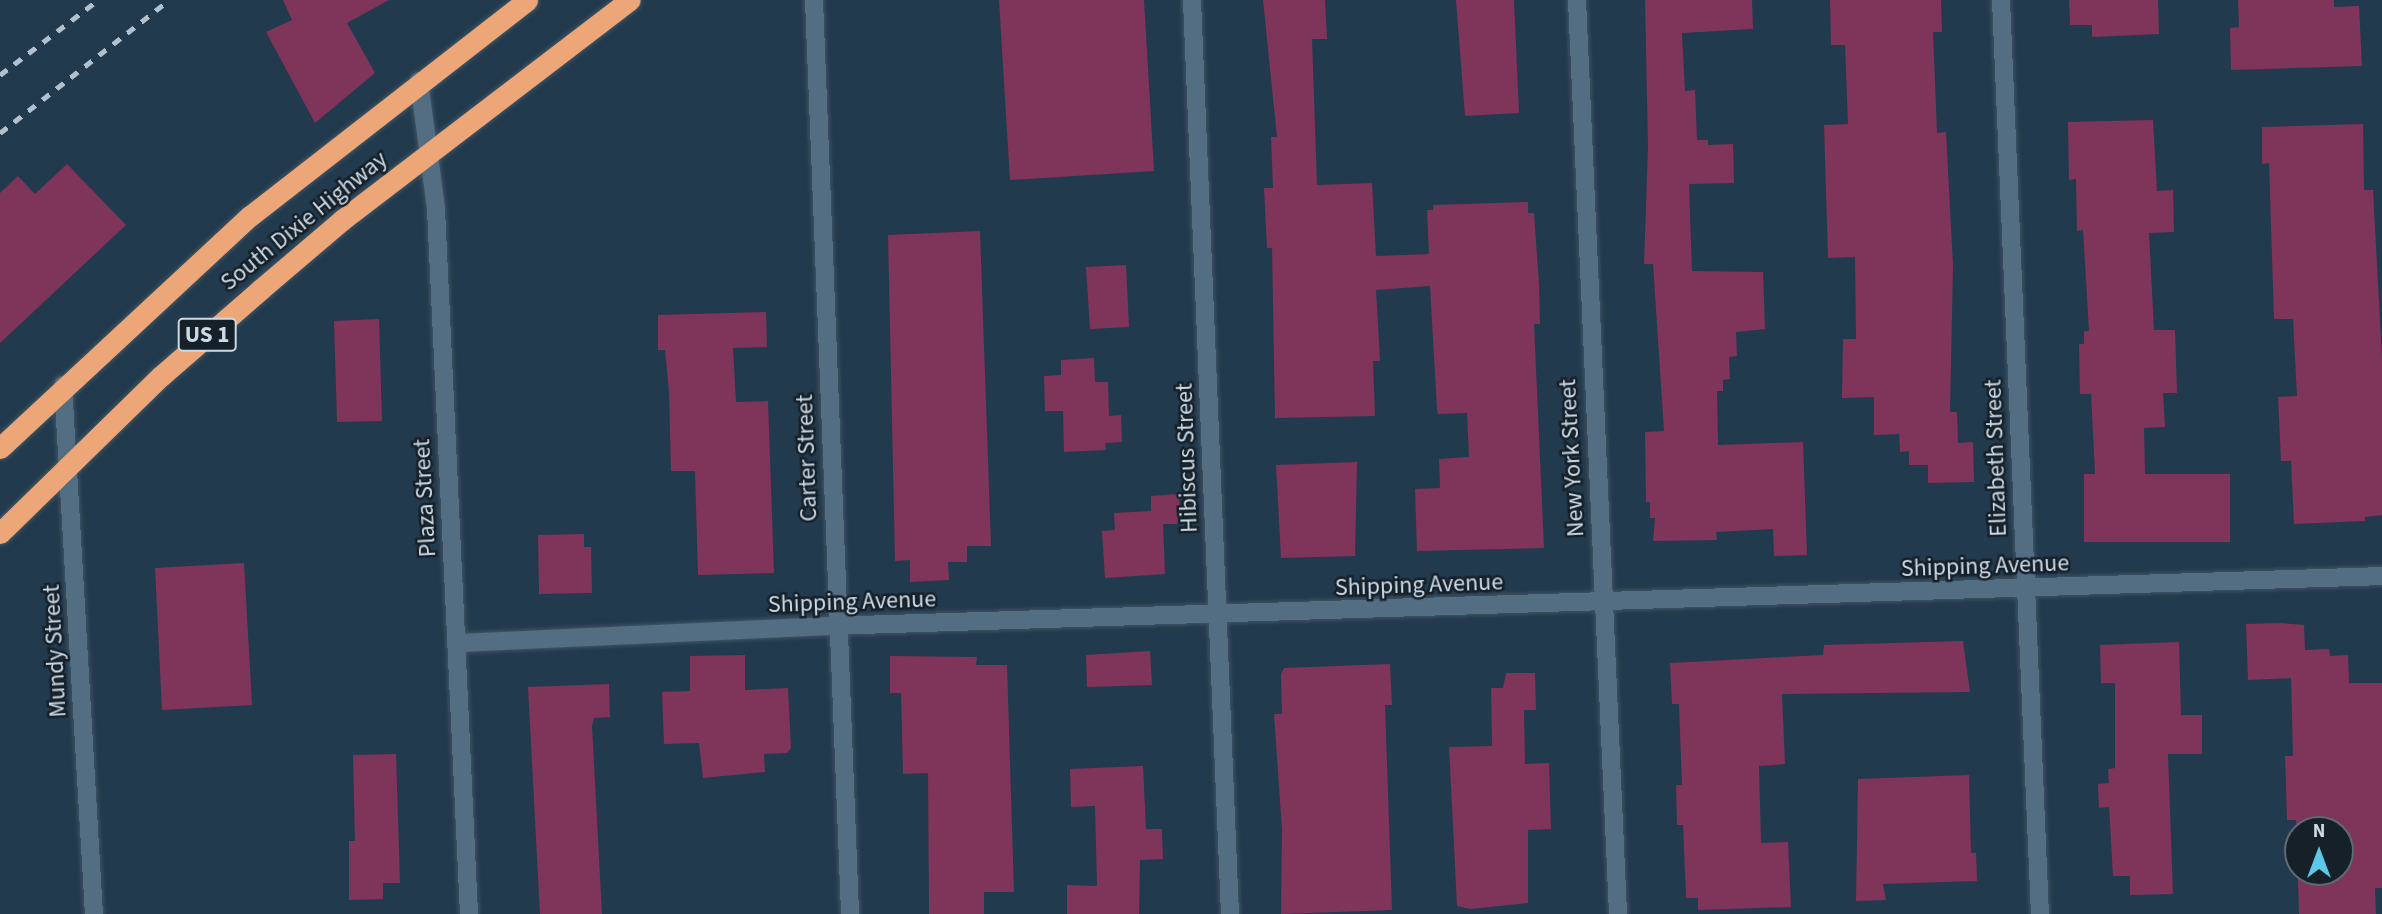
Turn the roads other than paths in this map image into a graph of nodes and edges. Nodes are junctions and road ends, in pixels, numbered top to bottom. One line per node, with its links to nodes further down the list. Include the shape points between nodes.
1 (527, 0): 7 (highway, South Dixie Highway / US 1)
2 (630, 0): 8 (highway, South Dixie Highway / US 1)
3 (814, 0): 17 (street, Carter Street)
4 (1192, 0): 16 (street, Hibiscus Street)
5 (1577, 0): 15 (street, New York Street)
6 (2001, 0): 14 (street, Elizabeth Street)
7 (419, 81): 8 (street, Plaza Street); 9 (highway, South Dixie Highway / US 1, via 250,216)
8 (428, 153): 11 (highway, South Dixie Highway / US 1, via 261,289); 18 (street, Plaza Street, via 436,209)
9 (63, 385): 10 (highway, South Dixie Highway / US 1); 11 (street, Mundy Street)
10 (0, 448)
11 (68, 465): 12 (highway, South Dixie Highway / US 1); 19 (street, Mundy Street)
12 (0, 533)
13 (2382, 576): 14 (street, Shipping Avenue)
14 (2026, 589): 15 (street, Shipping Avenue); 24 (street, Elizabeth Street)
15 (1605, 604): 16 (street, Shipping Avenue); 23 (street, New York Street)
16 (1217, 615): 17 (street, Shipping Avenue); 22 (street, Hibiscus Street)
17 (838, 626): 18 (street, Shipping Avenue); 21 (street, Carter Street)
18 (457, 643): 20 (street, Plaza Street)
19 (94, 914)
20 (469, 914)
21 (850, 914)
22 (1230, 914)
23 (1618, 914)
24 (2040, 914)

